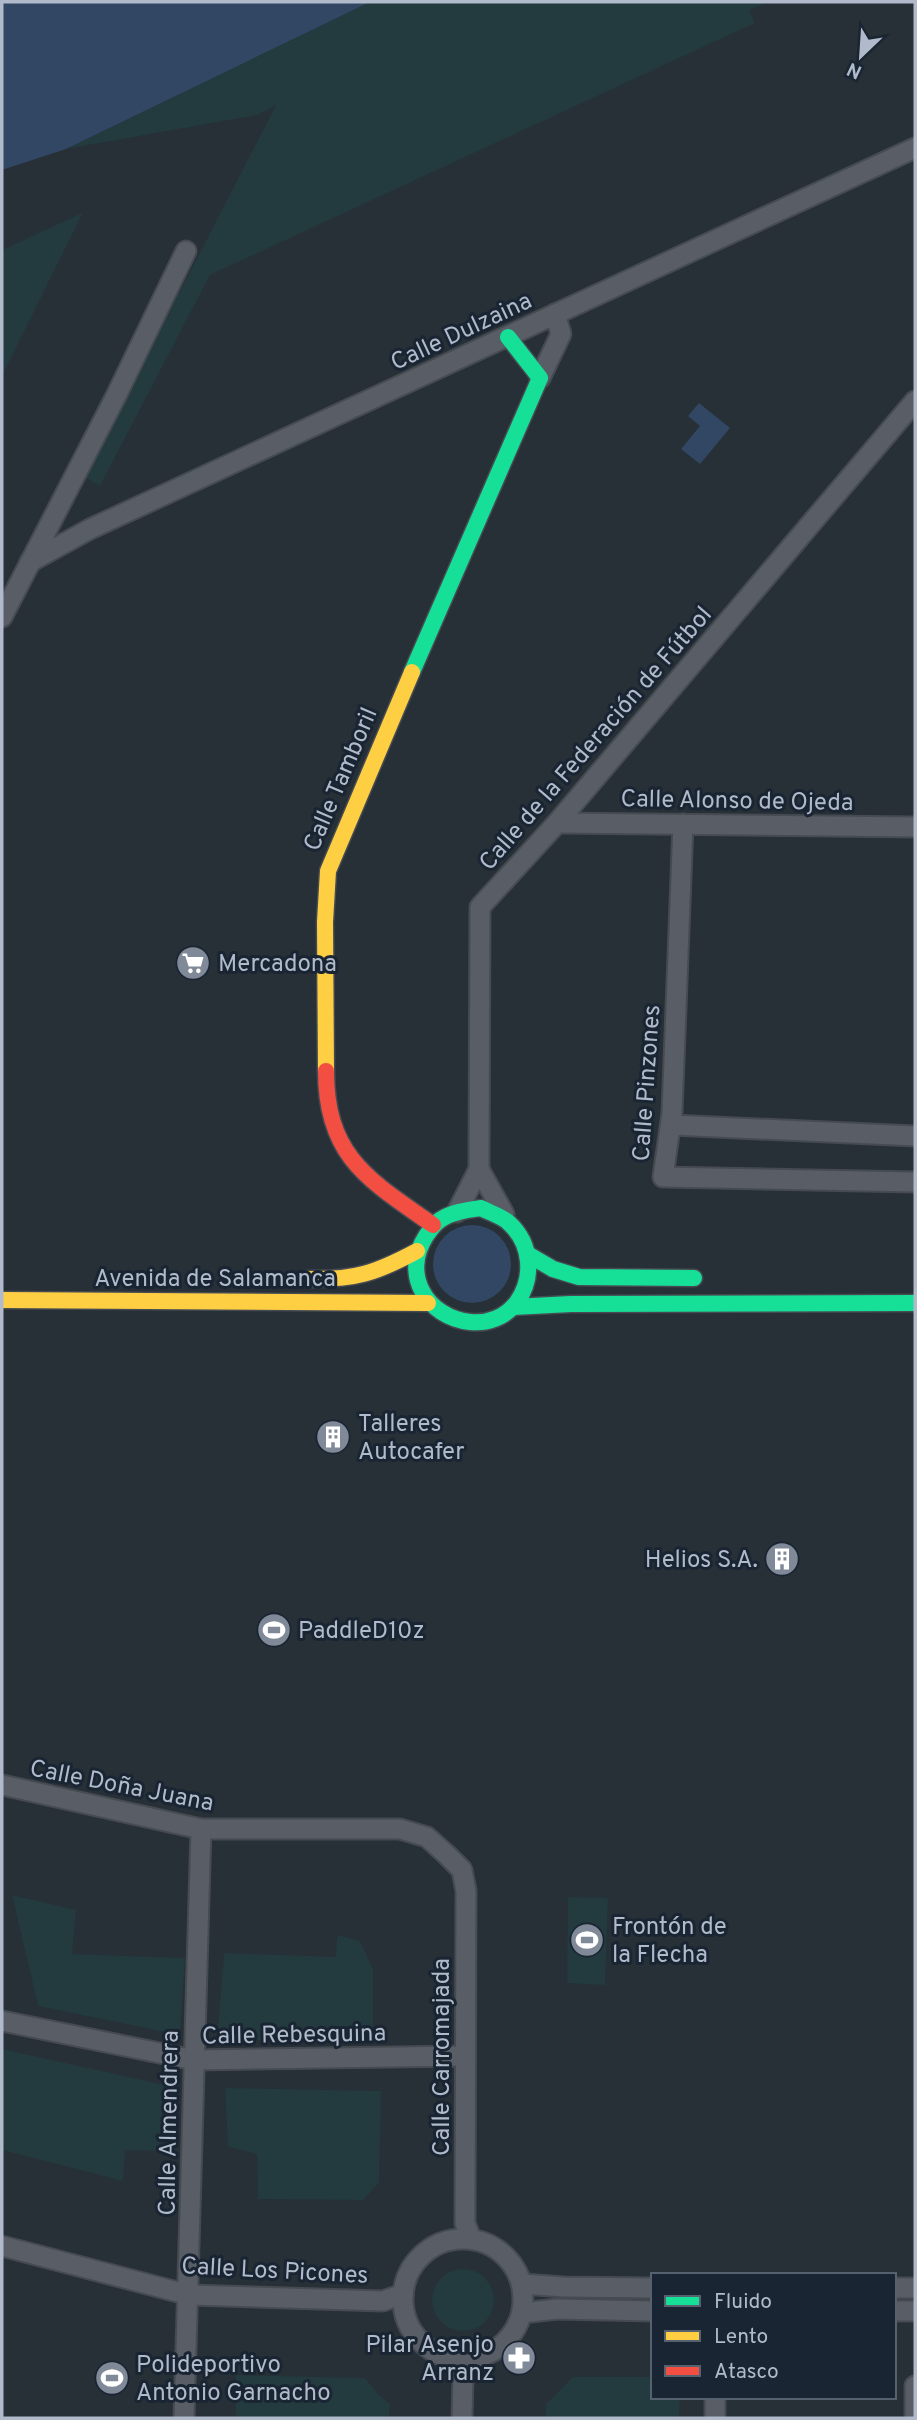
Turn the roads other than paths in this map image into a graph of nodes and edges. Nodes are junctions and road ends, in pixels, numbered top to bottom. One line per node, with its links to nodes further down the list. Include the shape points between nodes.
1 (915, 148): 3 (street, Calle Dulzaina)
2 (186, 251): 7 (street)
3 (555, 314): 4 (street, Calle Dulzaina); 5 (street, Calle Tamboril, via 561,334)
4 (508, 337): 5 (main road); 7 (street, Calle Dulzaina, via 90,529)
5 (540, 378): 18 (main road, Calle Tamboril, via 328,871 324,922 326,1097 338,1139 358,1168)
6 (915, 401): 9 (street, Calle de la Federación de Fútbol)
7 (30, 562): 8 (street)
8 (2, 617)
9 (558, 823): 10 (street, Calle Alonso de Ojeda); 14 (street, Calle de la Federación de Fútbol, via 480,907)
10 (683, 824): 11 (street, Calle Alonso de Ojeda); 12 (street, Calle Pinzones)
11 (915, 827)
12 (671, 1125): 13 (street); 15 (street, Calle Pinzones, via 663,1177)
13 (915, 1136)
14 (479, 1169): 16 (street, Calle de la Federación de Fútbol); 17 (street, Calle de la Federación de Fútbol)
15 (915, 1182)
16 (457, 1212): 17 (main road, via 481,1208); 18 (main road)
17 (507, 1221): 20 (main road, via 523,1239)
18 (433, 1225): 19 (main road)
19 (417, 1251): 21 (main road, Avenida de Salamanca, via 379,1271 340,1280); 24 (main road, via 416,1278)
20 (529, 1255): 22 (main road, via 579,1278); 26 (main road, via 529,1279)
21 (286, 1278)
22 (714, 1278)
23 (2, 1300): 24 (main road, Avenida de Salamanca)
24 (428, 1303): 26 (main road, via 459,1323 487,1322)
25 (915, 1303): 26 (main road)
26 (513, 1307)
27 (2, 1785): 28 (street, Calle Doña Juana)
28 (201, 1829): 29 (street, Calle Doña Juana, via 400,1829 427,1837 447,1854 462,1870); 32 (street, Calle Almendrera)
29 (467, 1891): 31 (street, Calle Carromajada)
30 (2, 2021): 32 (street, Calle Rebesquina)
31 (464, 2056): 32 (street, Calle Rebesquina); 33 (street, Calle Carromajada)
32 (194, 2060): 39 (street, Calle Almendrera)
33 (463, 2234): 35 (street, via 497,2250); 40 (street, via 418,2259 409,2272)
34 (2, 2246): 39 (street, Calle Los Picones)
35 (522, 2284): 36 (street); 44 (street)
36 (651, 2288)
37 (896, 2288): 38 (street)
38 (915, 2288)
39 (189, 2295): 40 (street, Calle Los Picones); 48 (street, Calle Almendrera)
40 (403, 2302): 45 (street, via 422,2343 432,2351)
41 (651, 2311): 44 (street)
42 (896, 2311): 43 (street)
43 (915, 2311)
44 (522, 2313): 45 (street, via 510,2338 499,2348)
45 (463, 2359): 49 (street)
46 (915, 2386): 51 (street)
47 (715, 2399): 50 (street)
48 (184, 2418)
49 (462, 2418)
50 (715, 2418)
51 (915, 2418)

